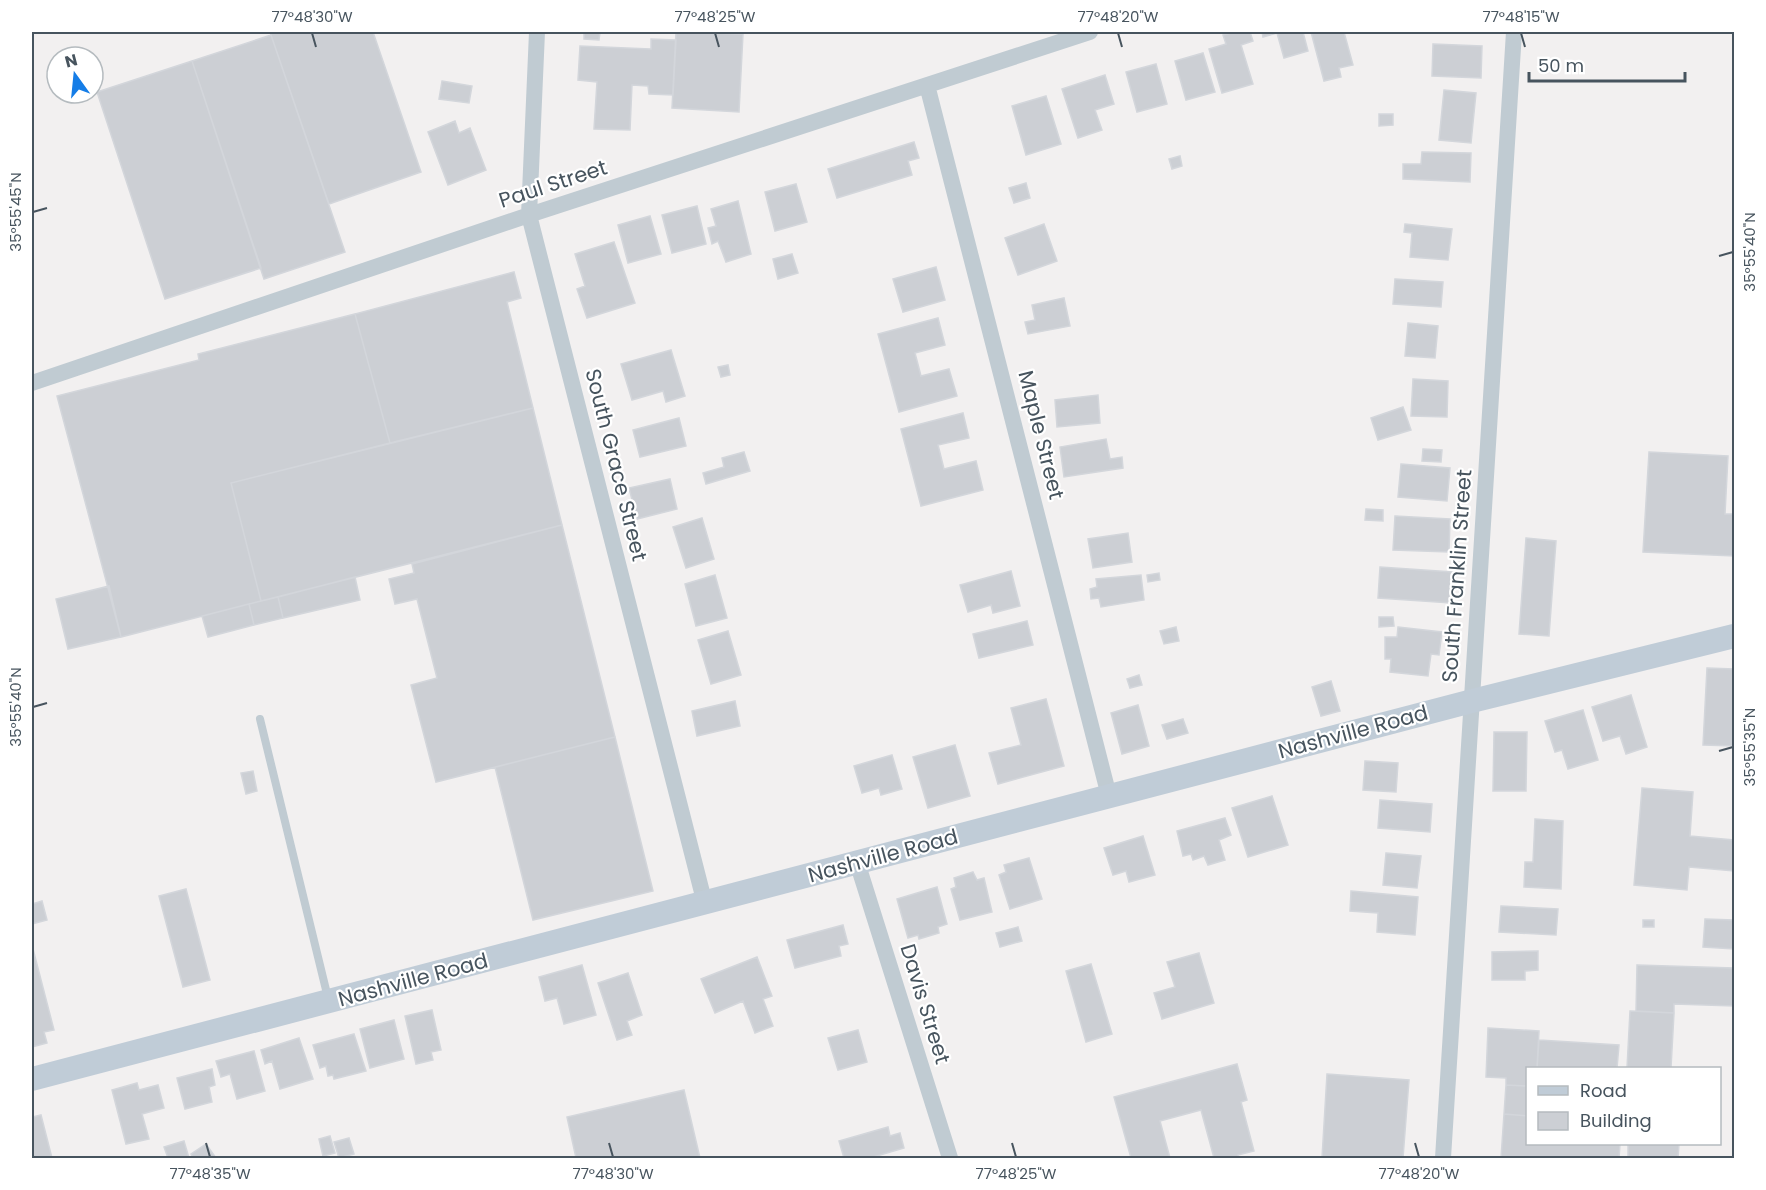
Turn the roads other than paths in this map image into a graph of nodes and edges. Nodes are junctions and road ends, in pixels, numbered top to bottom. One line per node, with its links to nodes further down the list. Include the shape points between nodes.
1 (537, 32): 5 (street, South Grace Street)
2 (1090, 32): 4 (street, Paul Street)
3 (1514, 32): 8 (street, South Franklin Street)
4 (927, 85): 5 (street, Paul Street); 10 (street, Maple Street)
5 (529, 215): 6 (street, Paul Street); 12 (street, South Grace Street)
6 (32, 383)
7 (1734, 636): 8 (main road, Nashville Road)
8 (1472, 701): 10 (main road, Nashville Road); 16 (street, South Franklin Street)
9 (260, 719): 13 (lane)
10 (1109, 796): 11 (main road, Nashville Road)
11 (857, 862): 12 (main road, Nashville Road); 15 (street, Davis Street)
12 (705, 904): 13 (main road, Nashville Road)
13 (329, 1002): 14 (main road, Nashville Road)
14 (32, 1079)
15 (950, 1158)
16 (1443, 1158)

